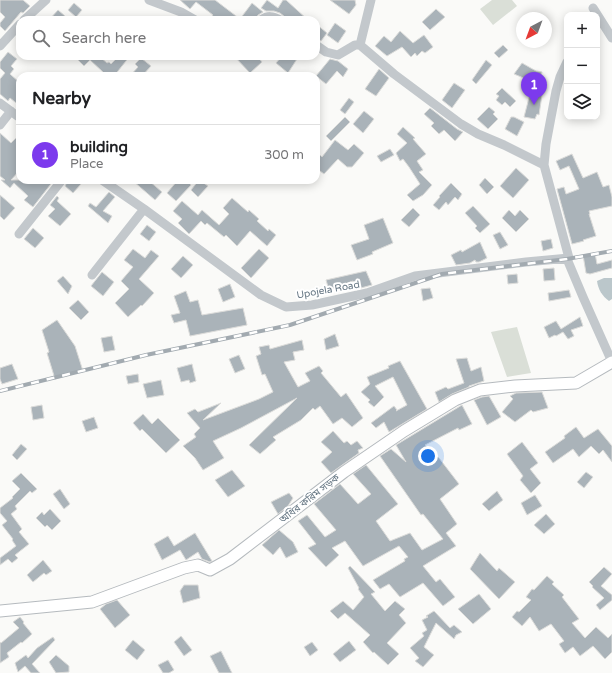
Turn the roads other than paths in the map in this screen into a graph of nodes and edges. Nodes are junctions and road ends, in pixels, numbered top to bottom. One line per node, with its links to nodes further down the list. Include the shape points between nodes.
1 (46, 0): 5 (street)
2 (149, 0): 6 (street)
3 (371, 0): 9 (street)
4 (593, 8): 8 (street)
5 (28, 16)
6 (188, 16)
7 (16, 28): 10 (street)
8 (612, 38)
9 (360, 45): 11 (street, via 355,45 338,55); 17 (street, via 461,124)
10 (0, 46)
11 (320, 48)
12 (564, 68): 17 (street, via 556,91)
13 (0, 103): 14 (street)
14 (11, 111): 15 (street); 16 (street)
15 (16, 115)
16 (0, 125)
17 (544, 165): 22 (street)
18 (59, 184): 21 (street)
19 (108, 184): 20 (street, Upojela Road)
20 (144, 209): 22 (street, Upojela Road, via 261,296 286,307 312,305 367,293 415,276); 23 (street)
21 (19, 234)
22 (569, 258): 24 (street)
23 (92, 275)
24 (612, 362): 25 (main road, অধির করিম সড়ক, via 576,383 480,390 455,400 344,472 230,559 210,570 198,565 184,568 92,602)
25 (0, 611)

